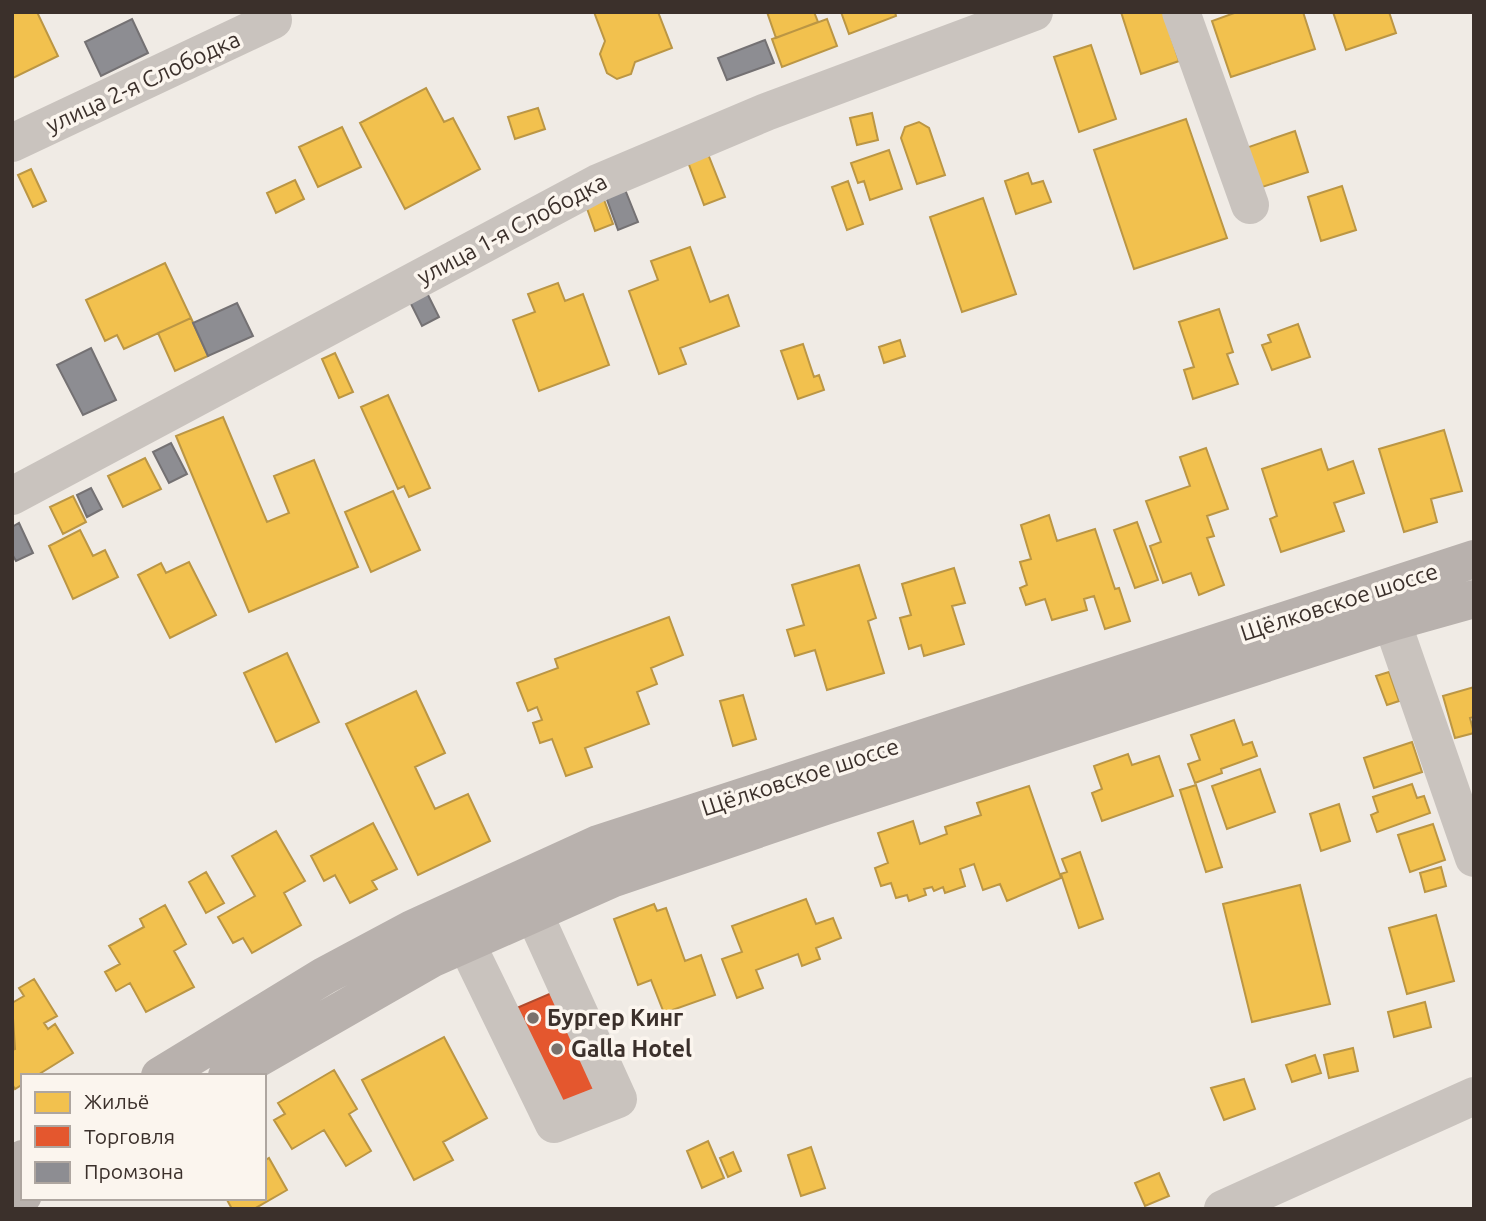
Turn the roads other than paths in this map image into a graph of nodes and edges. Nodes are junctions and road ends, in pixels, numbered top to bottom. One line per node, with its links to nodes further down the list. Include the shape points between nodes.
1 (1034, 12): 6 (street, улица 1-я Слободка, via 766,112 598,183)
2 (1181, 12): 5 (street)
3 (273, 20): 4 (street, улица 2-я Слободка)
4 (12, 143)
5 (1250, 205)
6 (12, 496)
7 (1474, 559): 13 (main road, Щёлковское шоссе, via 598,844 412,929 324,976)
8 (1474, 599): 9 (main road, Щёлковское шоссе)
9 (1392, 622): 10 (street); 11 (main road, Щёлковское шоссе, via 825,806 614,878)
10 (1474, 858)
11 (534, 914): 12 (main road, Щёлковское шоссе); 12 (street, via 618,1098 554,1124)
12 (466, 943): 14 (main road, Щёлковское шоссе)
13 (163, 1074)
14 (230, 1074)
15 (1474, 1096): 16 (street)
16 (1223, 1209)

